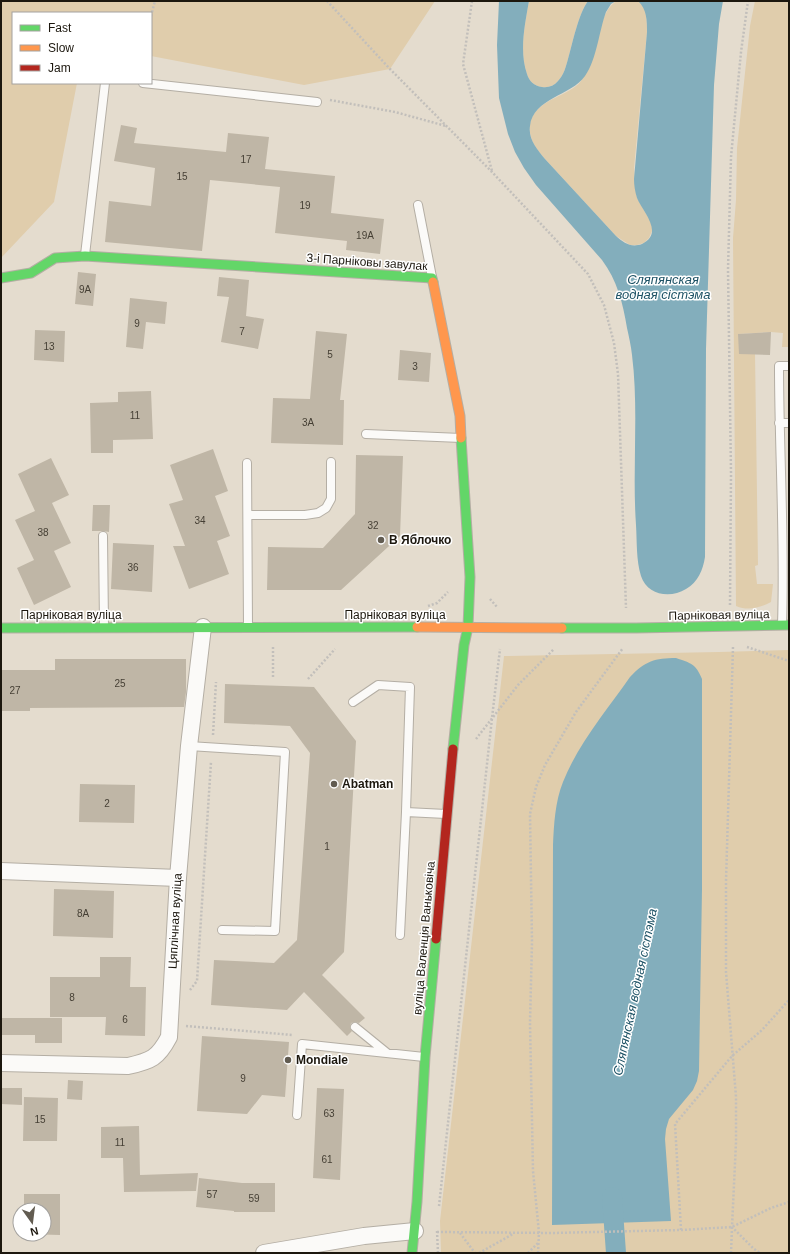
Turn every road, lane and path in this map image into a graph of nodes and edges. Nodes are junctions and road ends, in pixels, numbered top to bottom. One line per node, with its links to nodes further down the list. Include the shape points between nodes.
1 (155, 1): 5 (path)
2 (327, 1): 9 (path)
3 (472, 1): 9 (path, via 463,64)
4 (748, 1): 23 (path, via 731,157 728,270)
5 (152, 12)
6 (105, 84): 11 (lane)
7 (152, 84): 8 (lane)
8 (317, 102)
9 (492, 172): 24 (path, via 588,274 604,305 614,343 618,374)
10 (418, 205): 13 (lane)
11 (85, 256): 12 (street, 3-і Парніковы завулак, via 55,258 31,273); 13 (street, 3-і Парніковы завулак)
12 (1, 278)
13 (432, 278): 18 (street, 3-і Парніковы завулак, via 460,416)
14 (789, 366): 15 (lane, via 779,366)
15 (779, 423): 16 (lane); 25 (lane)
16 (789, 423)
17 (366, 434): 18 (lane)
18 (462, 438): 29 (street, 3-і Парніковы завулак, via 470,577)
19 (331, 462): 21 (lane, via 331,499 326,508 318,513 305,515)
20 (247, 463): 21 (lane)
21 (248, 515): 28 (lane)
22 (103, 536): 26 (lane)
23 (730, 609)
24 (626, 611)
25 (786, 625): 29 (street, Парніковая вуліца, via 636,628)
26 (104, 627): 27 (street, Парніковая вуліца); 30 (street, Парніковая вуліца)
27 (203, 627): 28 (street, Парніковая вуліца); 45 (street, Цяплічная вуліца)
28 (248, 627): 29 (street, Парніковая вуліца)
29 (468, 627): 48 (street, вуліца Валенція Ваньковіча, via 463,653)
30 (1, 628)
31 (733, 643): 58 (path, via 726,881 726,972)
32 (273, 644): 39 (path)
33 (626, 645): 71 (path, via 576,712 545,766 536,787 530,814 530,1047 533,1171)
34 (740, 645): 38 (path)
35 (501, 646): 43 (path)
36 (336, 647): 41 (path)
37 (555, 647): 43 (path, via 518,685)
38 (789, 660)
39 (273, 677)
40 (216, 679): 46 (path)
41 (308, 679)
42 (353, 702): 47 (lane, via 378,685 410,687)
43 (492, 718): 44 (path); 63 (path)
44 (474, 741)
45 (189, 746): 46 (lane); 50 (street, Цяплічная вуліца)
46 (212, 747): 51 (lane, via 285,752 275,931); 54 (path, via 197,982)
47 (406, 812): 48 (lane); 52 (lane)
48 (447, 814): 59 (street, вуліца Валенція Ваньковіча)
49 (1, 871): 50 (street)
50 (178, 878): 54 (street, Цяплічная вуліца)
51 (222, 930)
52 (400, 935)
53 (789, 1000): 58 (path, via 762,1030)
54 (170, 1019): 56 (path); 60 (street, Цяплічная вуліца, via 169,1037 162,1050 143,1063 128,1066)
55 (355, 1027): 57 (lane)
56 (281, 1034)
57 (388, 1053): 59 (lane); 61 (lane, via 302,1044)
58 (732, 1056): 65 (path, via 736,1097); 66 (path, via 675,1124)
59 (425, 1057): 67 (street, вуліца Валенція Ваньковіча)
60 (1, 1064)
61 (297, 1115)
62 (789, 1202): 65 (path)
63 (439, 1211)
64 (437, 1225): 68 (path)
65 (732, 1227): 66 (path); 80 (path); 81 (path)
66 (681, 1230): 71 (path)
67 (415, 1231): 73 (street, via 364,1236); 74 (street, вуліца Валенція Ваньковіча)
68 (437, 1232): 69 (path); 75 (path)
69 (460, 1233): 70 (path); 76 (path)
70 (513, 1233): 71 (path); 77 (path)
71 (539, 1233): 72 (path)
72 (539, 1243): 78 (path); 79 (path)
73 (264, 1253)
74 (412, 1253)
75 (438, 1253)
76 (474, 1253)
77 (479, 1253)
78 (528, 1253)
79 (538, 1253)
80 (731, 1253)
81 (760, 1253)

